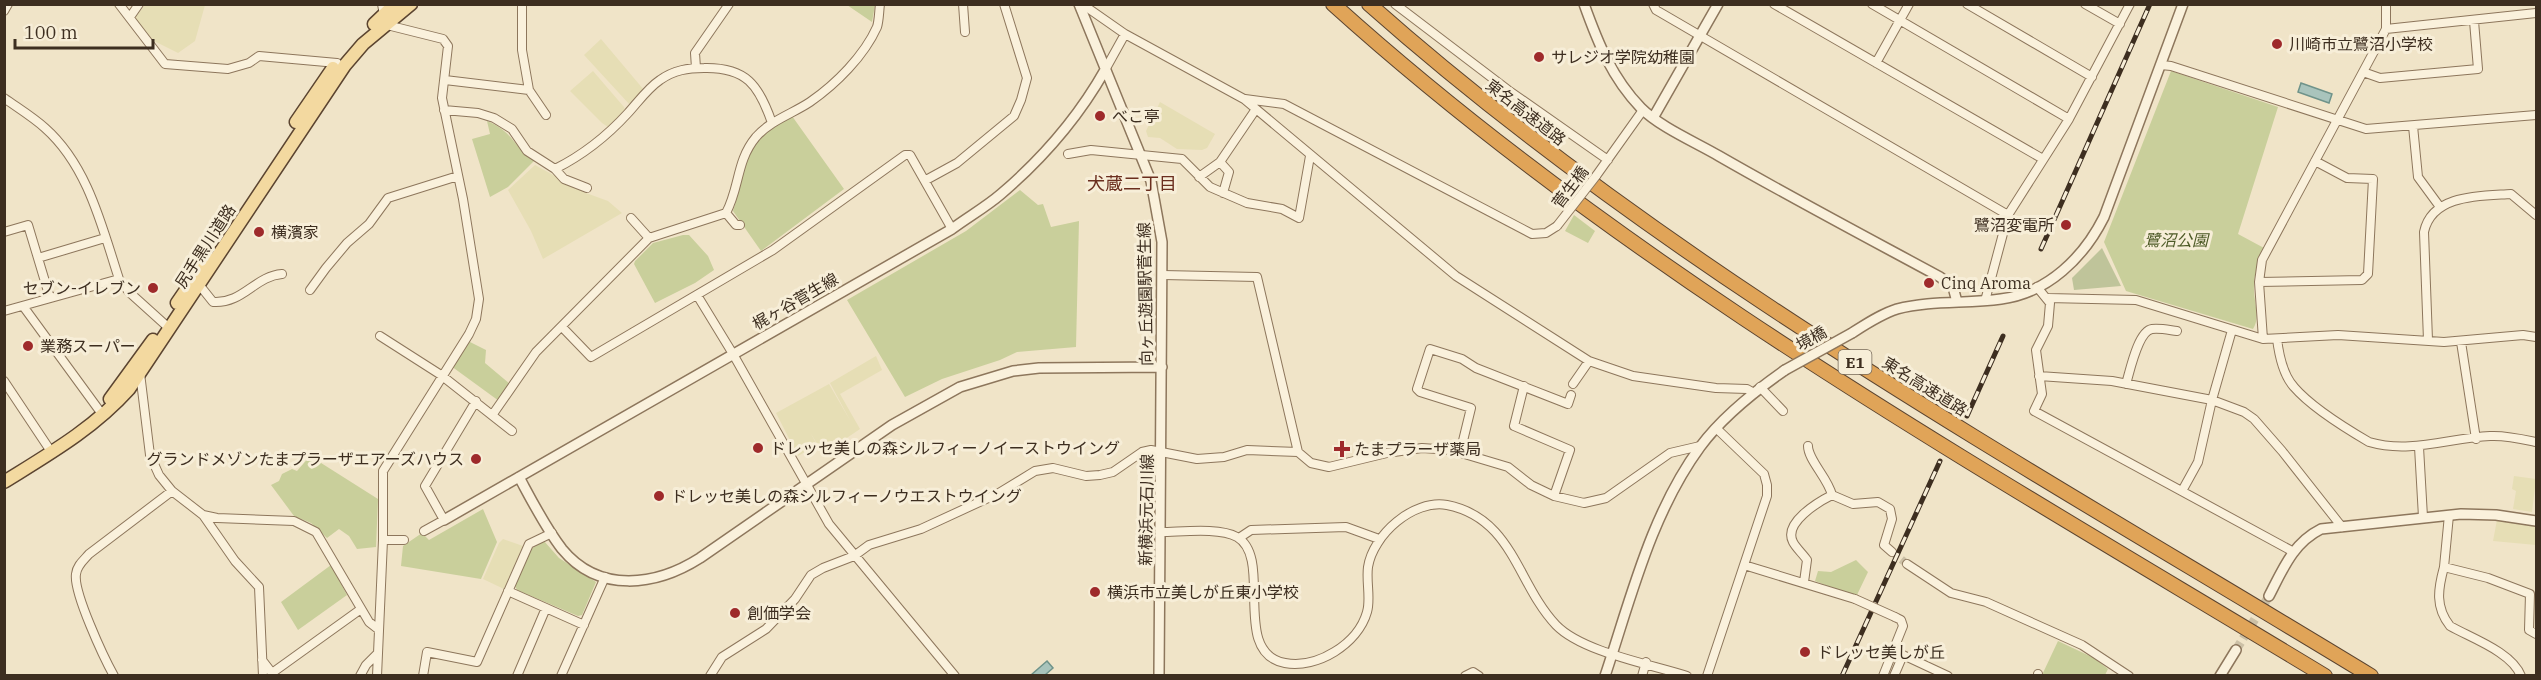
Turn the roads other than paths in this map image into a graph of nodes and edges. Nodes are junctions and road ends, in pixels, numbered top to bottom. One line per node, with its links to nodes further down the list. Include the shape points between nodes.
1 (8, 4): 26 (street)
2 (119, 4): 29 (street)
3 (139, 4): 29 (street)
4 (395, 4): 28 (main road, 尻手黒川道路)
5 (411, 4): 28 (main road, 尻手黒川道路)
6 (522, 4): 45 (street, via 522,50)
7 (729, 4): 40 (street, via 695,53)
8 (880, 4): 56 (street, via 878,25 861,54 811,101)
9 (963, 4): 34 (street)
10 (1004, 4): 68 (street, via 1027,78 1014,116 957,163)
11 (1080, 4): 35 (street); 41 (street, 向ヶ丘遊園駅菅生線)
12 (1333, 4): 197 (highway, E1, via 1484,131 1702,292 1987,472)
13 (1369, 4): 198 (highway, 東名高速道路 / E1, via 1493,107 1717,273 1971,433)
14 (1395, 4): 64 (street)
15 (1584, 4): 49 (street, via 1611,70)
16 (1653, 4): 36 (street, via 1656,10)
17 (1718, 4): 36 (street)
18 (1774, 4): 38 (street)
19 (1872, 4): 30 (street)
20 (1909, 4): 30 (street)
21 (1967, 4): 43 (street)
22 (2085, 4): 32 (street)
23 (2130, 4): 32 (street)
24 (2183, 4): 39 (street, 境橋)
25 (2386, 4): 33 (street)
26 (4, 11)
27 (2536, 13): 31 (street)
28 (384, 14): 37 (main road, 尻手黒川道路); 44 (street, via 391,26 443,39 449,54); 85 (main road, 尻手黒川道路)
29 (130, 17): 37 (street, via 165,64 228,69 259,56)
30 (1899, 20): 38 (street); 54 (street)
31 (2474, 21): 33 (street); 42 (street, via 2478,69 2380,78)
32 (2120, 24): 43 (street)
33 (2386, 29): 42 (street)
34 (966, 32)
35 (1125, 34): 41 (street, 梶ヶ谷菅生線); 47 (street)
36 (1700, 36): 53 (street); 74 (street)
37 (337, 63): 85 (main road, 尻手黒川道路)
38 (1876, 63): 61 (street)
39 (2161, 65): 55 (street); 87 (street, 境橋, via 2098,230 2067,267)
40 (696, 68): 56 (street, via 725,68 740,73 753,85); 65 (street, via 672,73 658,81 600,140)
41 (1105, 70): 58 (street, 向ヶ丘遊園駅菅生線); 77 (street, 梶ヶ谷菅生線, via 1080,109 1032,166)
42 (2363, 72): 55 (street)
43 (2092, 77): 54 (street)
44 (445, 80): 45 (street); 50 (street)
45 (530, 90): 51 (street)
46 (4, 98): 79 (street, via 47,129 76,165)
47 (1244, 99): 48 (street); 64 (street, 菅生橋, bridge, via 1284,104 1532,234 1546,233 1557,226)
48 (1256, 109): 60 (street); 63 (street)
49 (1643, 110): 53 (street); 64 (street, 菅生橋)
50 (444, 111): 65 (street, via 494,118 512,129 527,152); 66 (street)
51 (546, 115)
52 (2536, 115): 57 (street)
53 (1653, 118): 93 (street, via 1940,277 1953,287)
54 (2069, 118): 61 (street)
55 (2336, 121): 57 (street, via 2366,129); 62 (street)
56 (772, 123): 72 (street, via 741,161)
57 (2413, 126): 71 (street, via 2418,177)
58 (1140, 153): 59 (street, via 1091,150); 67 (street, via 1182,159); 83 (street, 向ヶ丘遊園駅菅生線, via 1158,214)
59 (1068, 154)
60 (1310, 156): 70 (street, via 1299,218 1282,209 1247,203); 107 (street, via 1456,276)
61 (2043, 159): 74 (street)
62 (2315, 161): 86 (street, via 2262,261); 86 (street, via 2347,178 2373,179 2368,274 2362,280)
63 (1221, 162): 67 (street); 70 (street, via 1229,172)
64 (1606, 162)
65 (555, 169): 69 (street, via 564,179)
66 (458, 176): 88 (street, via 388,198); 110 (street, via 471,241 478,309 469,334)
67 (1198, 177): 70 (street)
68 (926, 180): 77 (street); 89 (street, via 910,155 905,154 773,250)
69 (587, 188)
70 (1223, 193)
71 (2440, 207): 73 (street, via 2458,199 2511,194); 104 (street, via 2426,221 2424,232)
72 (726, 213): 76 (street); 80 (street)
73 (2536, 214)
74 (2008, 215): 92 (street)
75 (631, 218): 80 (street)
76 (740, 225)
77 (952, 229): 106 (street, 梶ヶ谷菅生線)
78 (4, 232): 81 (street, via 28,225)
79 (105, 238): 81 (street); 84 (street)
80 (649, 238): 97 (street)
81 (38, 258): 90 (street)
82 (282, 274): 85 (street, via 226,303 213,302)
83 (1163, 275): 108 (street, 向ヶ丘遊園駅菅生線); 133 (street, via 1257,277)
84 (119, 279): 90 (street); 96 (street)
85 (196, 282): 96 (main road, 尻手黒川道路)
86 (2259, 282): 102 (street)
87 (2037, 287): 91 (street); 92 (street, 境橋, via 2016,296)
88 (310, 290)
89 (697, 295): 97 (street, via 591,357); 106 (street)
90 (50, 298): 94 (street)
91 (2049, 298): 98 (street, via 2136,300); 111 (street, via 2048,326 2036,350)
92 (1985, 301): 93 (street, 境橋)
93 (1957, 302): 116 (street, 境橋, bridge, via 1897,309 1785,370)
94 (23, 306): 95 (street); 120 (street)
95 (4, 311)
96 (167, 326): 109 (main road, 尻手黒川道路)
97 (562, 327): 122 (street, via 536,352)
98 (2232, 330): 102 (street); 118 (street)
99 (2177, 331): 114 (street, via 2146,331)
100 (380, 336): 110 (street)
101 (2536, 337): 105 (street)
102 (2263, 339): 103 (street)
103 (2277, 339): 104 (street, via 2338,335); 131 (street, via 2292,386 2308,400 2369,442)
104 (2428, 340): 105 (street)
105 (2461, 342): 126 (street)
106 (733, 354): 136 (street, 梶ヶ谷菅生線); 138 (street)
107 (1589, 361): 113 (street); 116 (street, via 1633,376)
108 (1162, 367): 123 (street, 向ヶ丘遊園駅菅生線); 138 (street, via 1039,368 986,378 918,409)
109 (138, 370): 120 (main road, 尻手黒川道路); 137 (main road, 尻手黒川道路, via 119,400 96,422 74,440); 139 (street, via 150,455)
110 (441, 375): 119 (street); 154 (street, via 383,471)
111 (2039, 376): 114 (street); 140 (street, via 2042,394 2034,411)
112 (4, 381): 130 (street)
113 (1573, 384)
114 (2126, 384): 118 (street)
115 (1524, 386): 117 (street, via 1568,404); 134 (street, via 1430,349 1417,389 1471,408); 142 (street, via 1514,426 1570,450)
116 (1757, 390): 121 (street); 124 (street, 境橋)
117 (1571, 394)
118 (2212, 400): 140 (street, via 2198,462); 148 (street, via 2254,419)
119 (476, 401): 122 (street); 146 (street, via 425,486)
120 (99, 410): 130 (main road, 尻手黒川道路)
121 (1783, 411)
122 (493, 414): 125 (street)
123 (1162, 417): 132 (street, 新横浜元石川線)
124 (1716, 428): 128 (street, 境橋); 160 (street, via 1764,474 1767,485 1767,496)
125 (512, 430)
126 (2476, 439): 127 (street, via 2490,436); 131 (street)
127 (2536, 442)
128 (1700, 446): 142 (street, via 1670,453 1606,498 1584,503); 172 (street, 境橋, via 1663,509)
129 (1808, 446): 141 (street, via 1808,453 1829,482)
130 (48, 447): 135 (main road, 尻手黒川道路)
131 (2419, 447): 145 (street)
132 (1162, 452): 133 (street, via 1197,459 1247,450); 150 (street, 新横浜元石川線); 158 (street, via 1142,452 1100,476 1053,468 1035,471 999,493 921,529 869,545)
133 (1298, 452): 134 (street, via 1311,463 1329,467 1422,448)
134 (1460, 453): 142 (street, via 1508,467)
135 (4, 473)
136 (519, 477): 146 (street, 梶ヶ谷菅生線); 151 (street)
137 (4, 482)
138 (806, 484): 158 (street, via 829,524); 162 (street, via 679,572 637,582)
139 (172, 491): 143 (street); 176 (street, via 89,554 76,574 94,635)
140 (2182, 491): 156 (street)
141 (1832, 495): 157 (street, via 1853,504 1878,502 1888,507 1892,519 1884,545); 163 (street, via 1793,526 1793,542 1807,561)
142 (1554, 496)
143 (203, 515): 167 (street, via 294,521 309,527 316,532); 174 (street, via 259,587)
144 (2449, 515): 145 (street); 147 (street, via 2496,515); 161 (street)
145 (2423, 517): 148 (street)
146 (444, 520): 149 (street, 梶ヶ谷菅生線)
147 (2536, 521)
148 (2342, 527): 156 (street, via 2320,529)
149 (424, 531)
150 (1161, 532): 152 (street, via 1220,532); 185 (street, 新横浜元石川線)
151 (552, 533): 162 (street, via 572,559); 164 (street, via 529,544)
152 (1239, 538): 153 (street, via 1251,530 1346,527); 153 (street, via 1253,559 1258,642 1270,656 1283,663 1302,664 1339,649 1356,635 1367,612 1368,566)
153 (1379, 539): 172 (street, via 1394,523 1414,511 1444,505 1466,511 1490,525 1513,554 1557,626 1582,642)
154 (383, 540): 155 (street); 169 (street)
155 (404, 540)
156 (2292, 551): 165 (street)
157 (1892, 552)
158 (854, 556): 183 (street, via 812,575 766,629 722,657); 184 (street)
159 (1906, 564): 195 (street, via 1951,593 1986,602 2082,645)
160 (1744, 565): 163 (street); 191 (street)
161 (2444, 567): 170 (street, via 2530,594 2529,630); 199 (street, via 2438,602 2444,618 2450,626 2506,656)
162 (605, 577): 168 (street)
163 (1804, 582): 192 (street, bridge, via 1901,620 1903,626)
164 (508, 591): 166 (street); 180 (street, via 477,662 427,652)
165 (2269, 596)
166 (546, 608): 168 (street); 181 (street)
167 (361, 609): 169 (street); 174 (street, via 272,673)
168 (584, 625): 182 (street)
169 (378, 629): 173 (street)
170 (2536, 634)
171 (2236, 650): 196 (street)
172 (1612, 653): 175 (street); 188 (street, 境橋)
173 (377, 654): 178 (street); 179 (street)
174 (262, 660): 177 (street)
175 (1646, 663): 189 (street); 190 (street)
176 (114, 675)
177 (262, 675)
178 (360, 675)
179 (377, 675)
180 (423, 675)
181 (517, 675)
182 (561, 675)
183 (710, 675)
184 (954, 675)
185 (1159, 675)
186 (1465, 675): 187 (street)
187 (1479, 675)
188 (1605, 675)
189 (1642, 675)
190 (1687, 675)
191 (1707, 675)
192 (1883, 675)
193 (1894, 675): 194 (street, via 1903,655)
194 (1948, 675)
195 (2129, 675)
196 (2220, 675)
197 (2325, 675)
198 (2371, 675)
199 (2521, 675)

